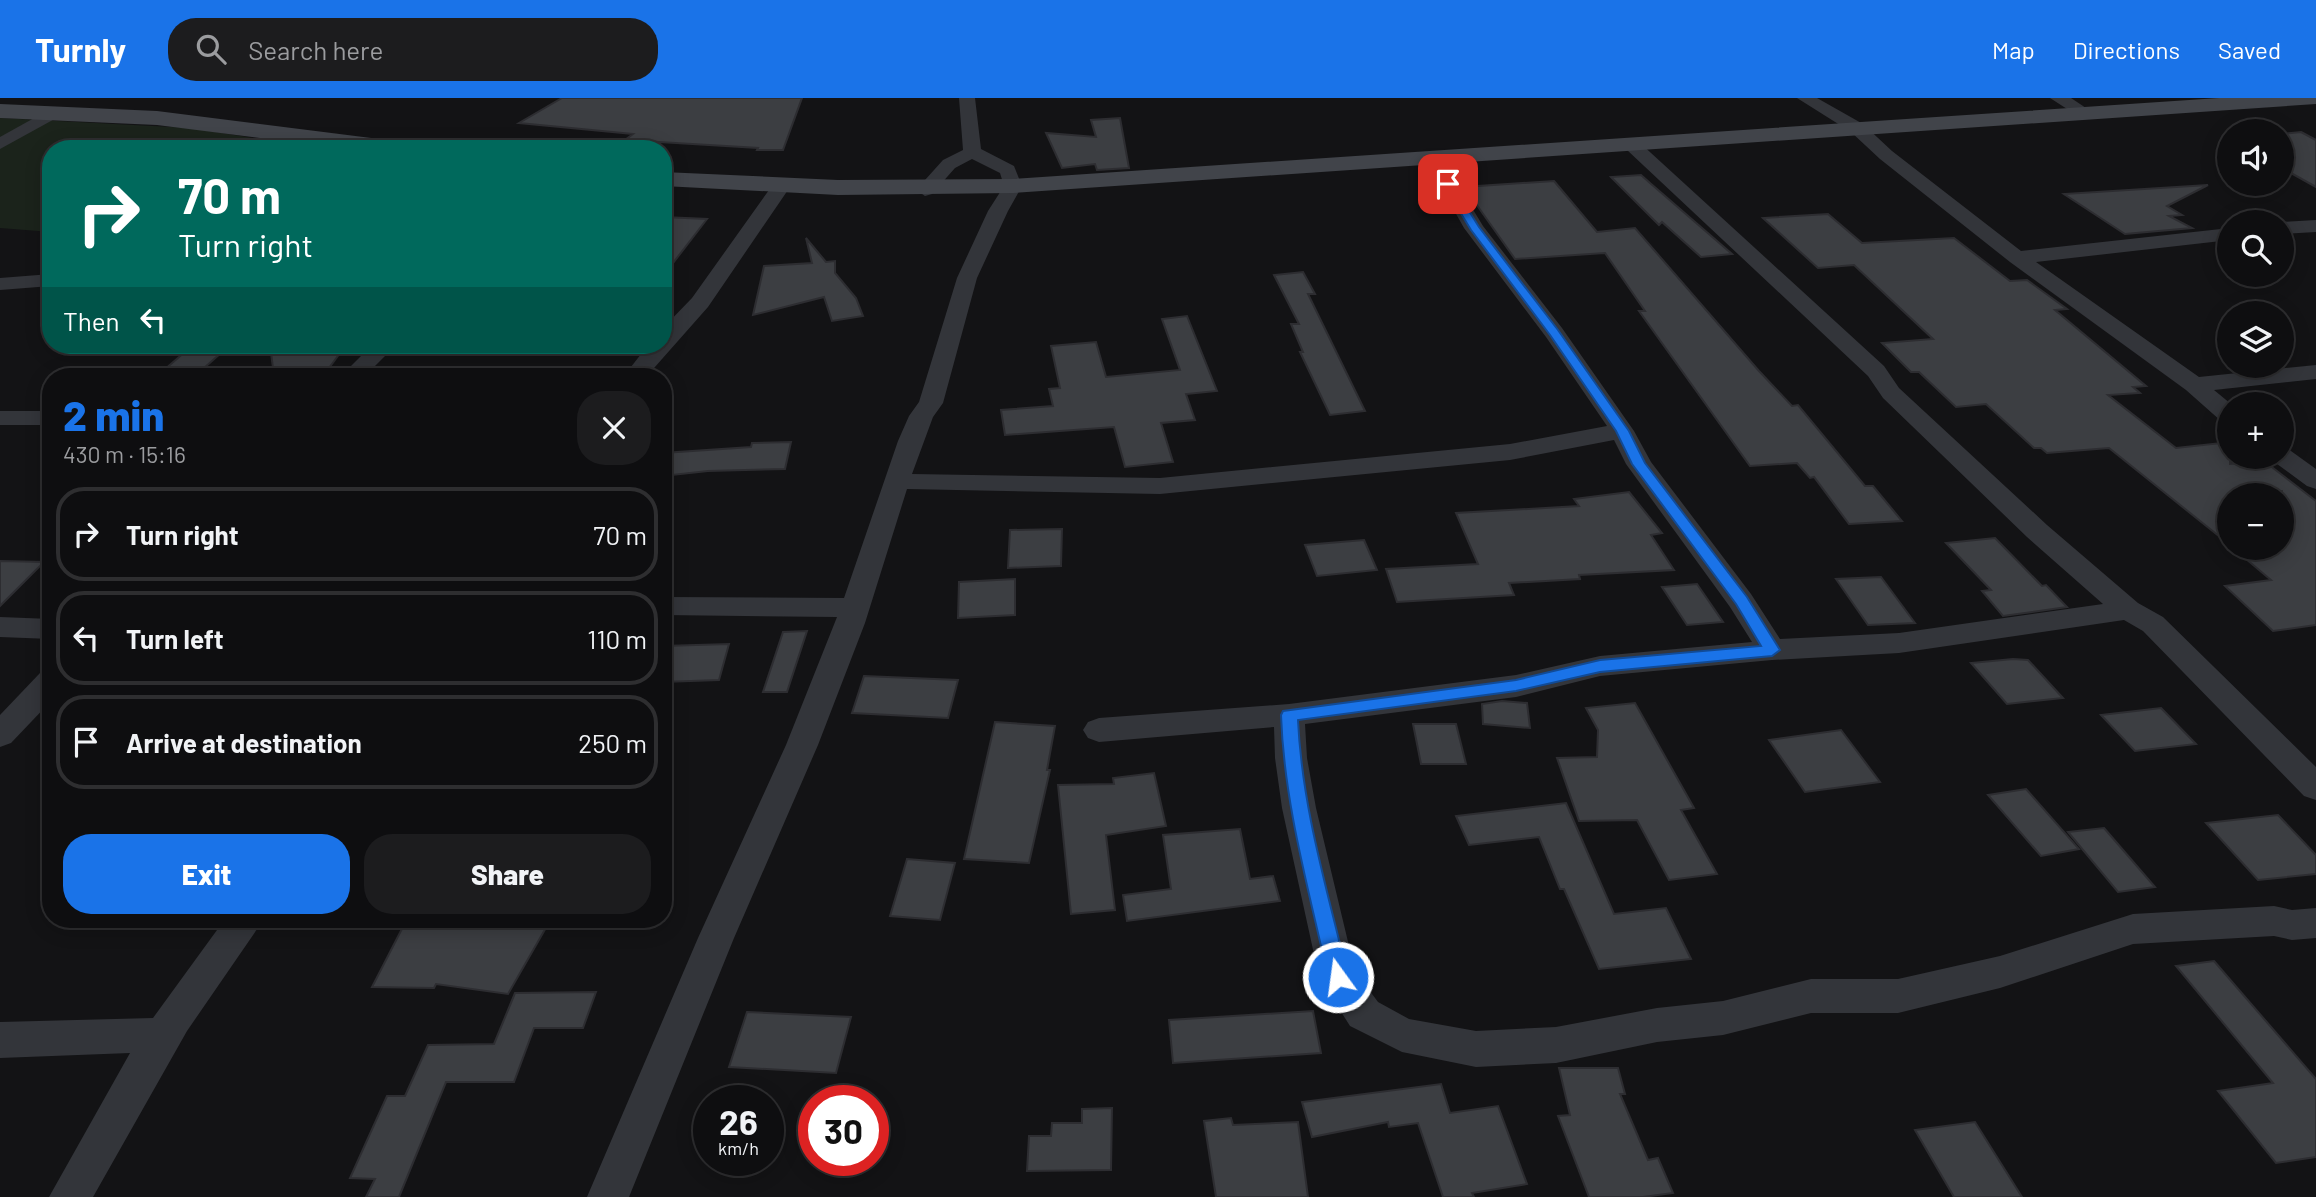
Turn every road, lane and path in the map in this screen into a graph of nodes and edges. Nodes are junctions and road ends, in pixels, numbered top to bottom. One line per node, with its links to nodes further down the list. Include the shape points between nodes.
1 (967, 98): 13 (street)
2 (1805, 98): 9 (street)
3 (2059, 98): 8 (street)
4 (2316, 98): 5 (main road)
5 (2262, 100): 8 (main road)
6 (0, 111): 7 (main road)
7 (54, 112): 10 (main road, via 157,118); 11 (street)
8 (2084, 112): 9 (main road)
9 (1857, 128): 12 (main road); 22 (street)
10 (332, 140)
11 (0, 144)
12 (1633, 146): 14 (main road); 41 (street, via 1876,371 1891,393 2037,531)
13 (972, 152): 16 (street, via 1008,170); 18 (street, via 949,164)
14 (1434, 159): 16 (main road); 35 (street, via 1474,228)
15 (672, 180): 17 (main road)
16 (1013, 186): 18 (main road); 37 (street, via 967,278 931,402 921,416)
17 (781, 187): 18 (main road); 25 (street, via 700,302)
18 (925, 190)
19 (2316, 226): 20 (street)
20 (2294, 227)
21 (2217, 235): 22 (street)
22 (2017, 258): 31 (street)
23 (42, 281): 24 (street)
24 (0, 284)
25 (672, 332)
26 (375, 354): 28 (street)
27 (653, 354): 29 (street)
28 (360, 368)
29 (642, 368)
30 (2316, 372): 31 (street)
31 (2194, 385): 32 (street)
32 (2217, 405)
33 (0, 418): 34 (street)
34 (42, 418)
35 (1622, 431): 37 (street, via 1510,452 1160,486); 44 (street, via 1639,464)
36 (2294, 465): 38 (street)
37 (898, 481): 40 (street)
38 (2316, 481)
39 (672, 606): 40 (street)
40 (854, 608): 55 (street, via 802,745)
41 (2128, 610): 44 (street, via 1899,643); 49 (street, via 2153,624)
42 (0, 627): 43 (street)
43 (42, 629)
44 (1772, 650): 46 (street, via 1600,666 1516,685)
45 (42, 691): 48 (street)
46 (1289, 715): 47 (street); 50 (street, via 1299,808 1338,977 1364,1014 1402,1035 1476,1049 1556,1045 1657,1025 1723,1018 1811,996 1898,996 2000,972 2133,929)
47 (1099, 730)
48 (0, 735)
49 (2316, 787)
50 (2316, 923)
51 (238, 928): 52 (street)
52 (163, 1035): 53 (street); 54 (street)
53 (0, 1040)
54 (71, 1197)
55 (608, 1197)

